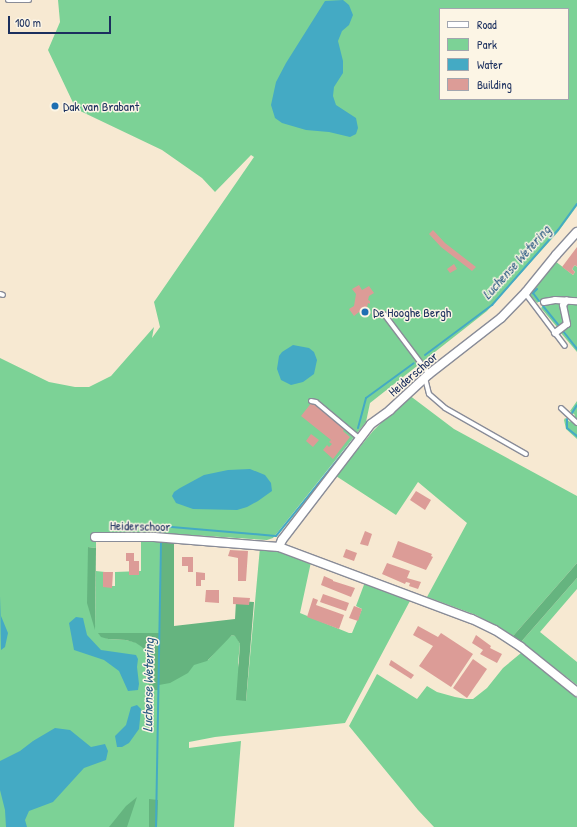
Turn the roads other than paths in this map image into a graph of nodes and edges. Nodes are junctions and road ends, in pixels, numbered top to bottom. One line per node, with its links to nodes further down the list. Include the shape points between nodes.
1 (8, 0): 2 (lane)
2 (29, 0)
3 (577, 232): 4 (street, Heiderschoor)
4 (525, 293): 9 (lane); 11 (street, Heiderschoor, via 501,318)
5 (567, 300): 6 (street); 7 (street); 9 (street, via 563,305 567,324)
6 (577, 301)
7 (544, 302)
8 (384, 314): 11 (lane)
9 (556, 333): 10 (lane)
10 (565, 346)
11 (427, 376): 15 (street, Heiderschoor, via 371,424); 16 (lane, via 429,394 445,408)
12 (311, 401): 15 (lane, via 316,402)
13 (561, 408): 14 (lane)
14 (577, 423)
15 (359, 438): 18 (street, Heiderschoor)
16 (526, 454)
17 (95, 538): 18 (street, Heiderschoor, via 154,537)
18 (279, 547): 19 (street, Heiderschoor, via 489,627 521,647)
19 (577, 692)

